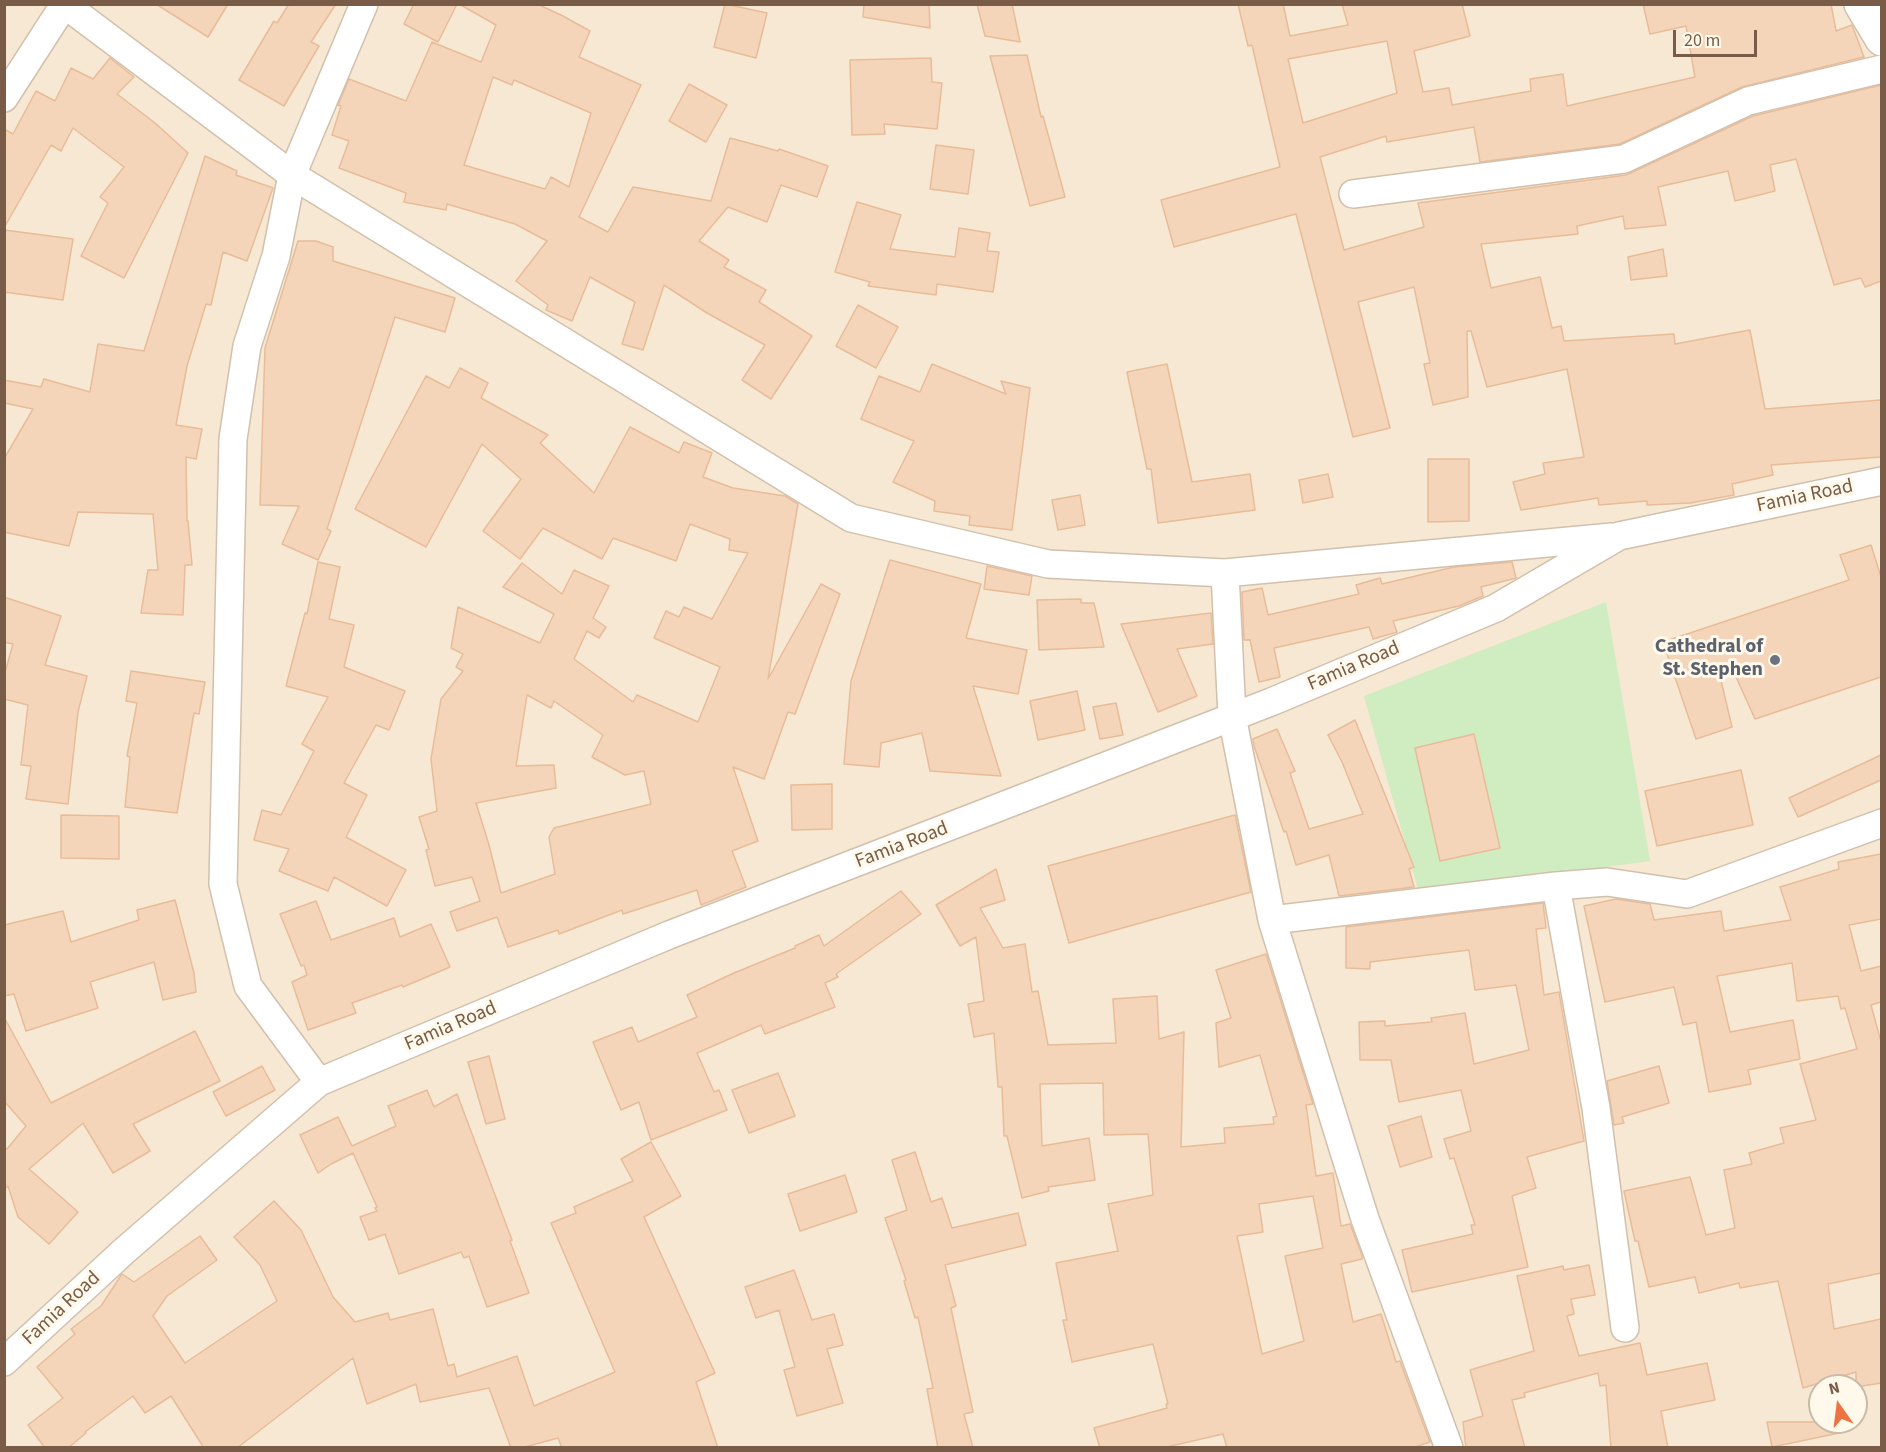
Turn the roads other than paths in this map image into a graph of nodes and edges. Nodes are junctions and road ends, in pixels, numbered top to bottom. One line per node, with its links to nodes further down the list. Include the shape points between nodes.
1 (364, 4): 6 (street)
2 (1862, 4): 3 (street)
3 (1881, 39)
4 (1881, 69): 7 (street, via 1748,101 1624,159)
5 (4, 98): 6 (street, via 64,4)
6 (292, 175): 10 (street, via 851,518 1048,564); 15 (street, via 276,256 247,346 233,439 224,884 248,986)
7 (1353, 194)
8 (1881, 481): 9 (street, Famia Road)
9 (1619, 536): 10 (street); 11 (street, Famia Road, via 1496,608)
10 (1225, 573): 11 (street)
11 (1232, 716): 14 (street); 15 (street, Famia Road, via 669,935)
12 (1881, 823): 13 (street, via 1687,894 1607,882)
13 (1556, 886): 14 (street); 16 (street, via 1596,1108)
14 (1272, 920): 18 (street, via 1365,1219)
15 (319, 1082): 17 (street, Famia Road, via 123,1252)
16 (1625, 1328)
17 (4, 1362)
18 (1449, 1448)

